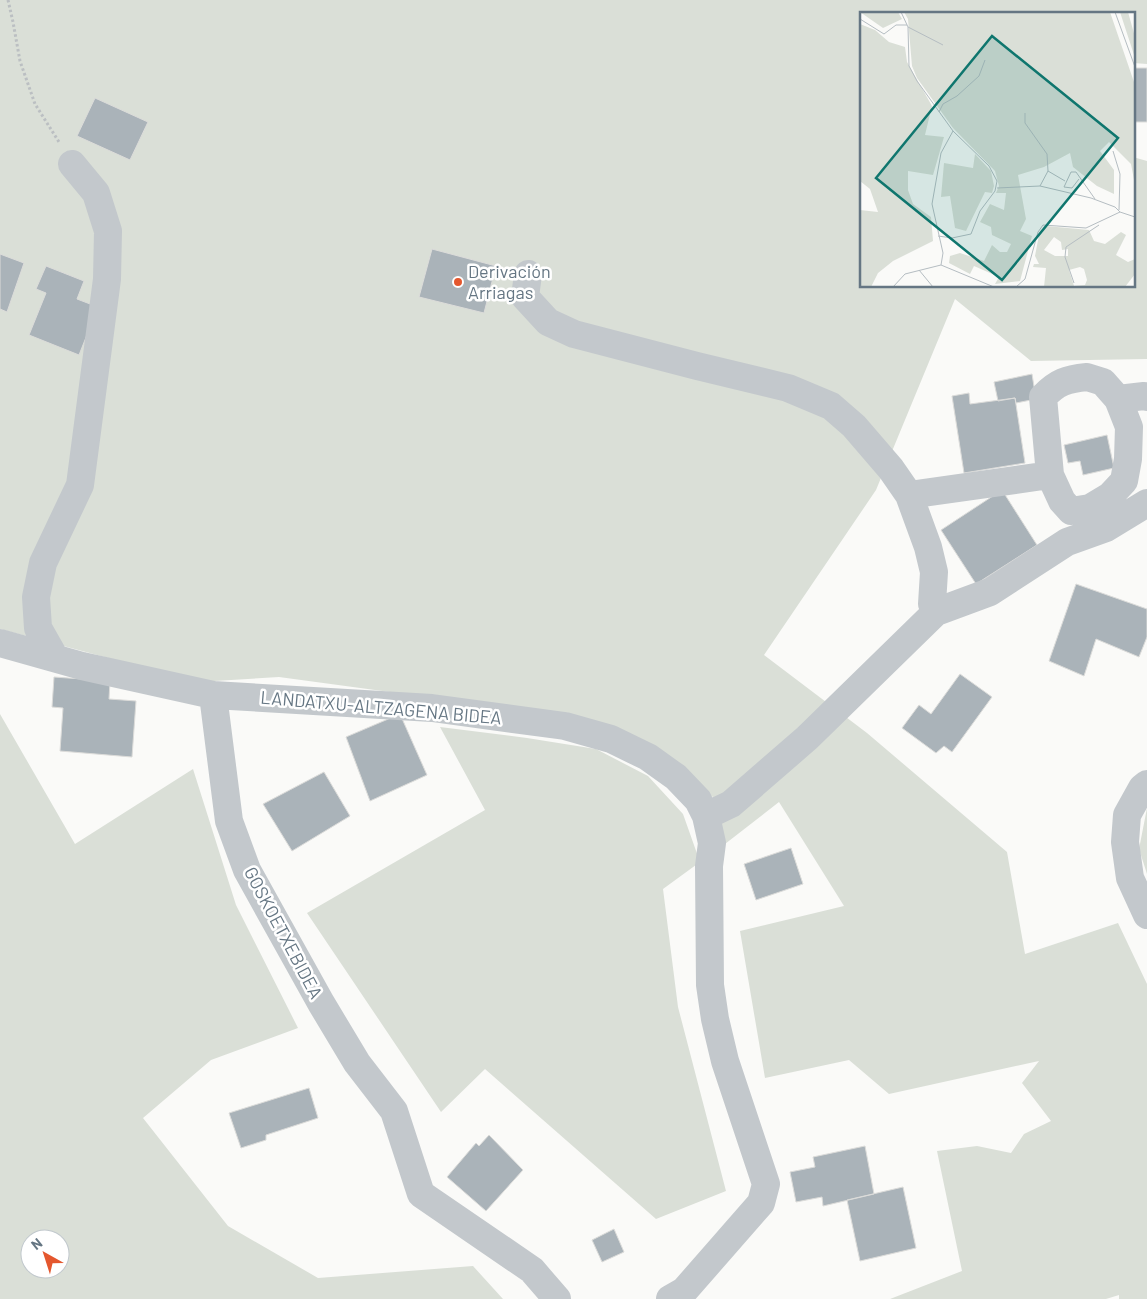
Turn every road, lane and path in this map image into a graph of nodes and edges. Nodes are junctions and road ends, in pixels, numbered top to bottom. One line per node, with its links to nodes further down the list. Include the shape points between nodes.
1 (8, 0): 2 (path, via 20,62 36,104)
2 (72, 164): 13 (street, via 96,193 108,231 107,279 80,485 43,563 36,597 38,628)
3 (528, 274): 7 (street, via 525,297 548,322 574,334 788,388 831,406 854,426)
4 (1147, 397): 5 (street)
5 (1118, 399): 6 (street, via 1103,382 1087,377 1071,378 1053,386 1043,397); 9 (street, via 1129,427 1124,481 1110,496 1090,508)
6 (1050, 475): 7 (street); 9 (street, via 1062,501)
7 (909, 495): 10 (street, via 934,572 932,604 936,612 990,592)
8 (1147, 503): 10 (street, via 1106,528)
9 (1071, 511): 10 (street)
10 (1067, 542)
11 (934, 614): 16 (street, via 807,738 731,804)
12 (0, 643): 13 (street)
13 (56, 658): 14 (street)
14 (213, 695): 16 (street, LANDATXU-ALTZAGENA BIDEA, via 432,708 565,726 611,739 648,757 676,777 698,800); 18 (street, GOSKOETXEBIDEA, via 229,821 247,870 351,1054 394,1111 420,1194 532,1270)
15 (1147, 784): 17 (street, via 1127,815 1125,842 1130,878)
16 (706, 816): 19 (street, LANDATXU-ALTZAGENA BIDEA, via 712,843 709,866 710,985 715,1019 725,1062 766,1184 761,1203 684,1291)
17 (1147, 915)
18 (557, 1299)
19 (670, 1299)

